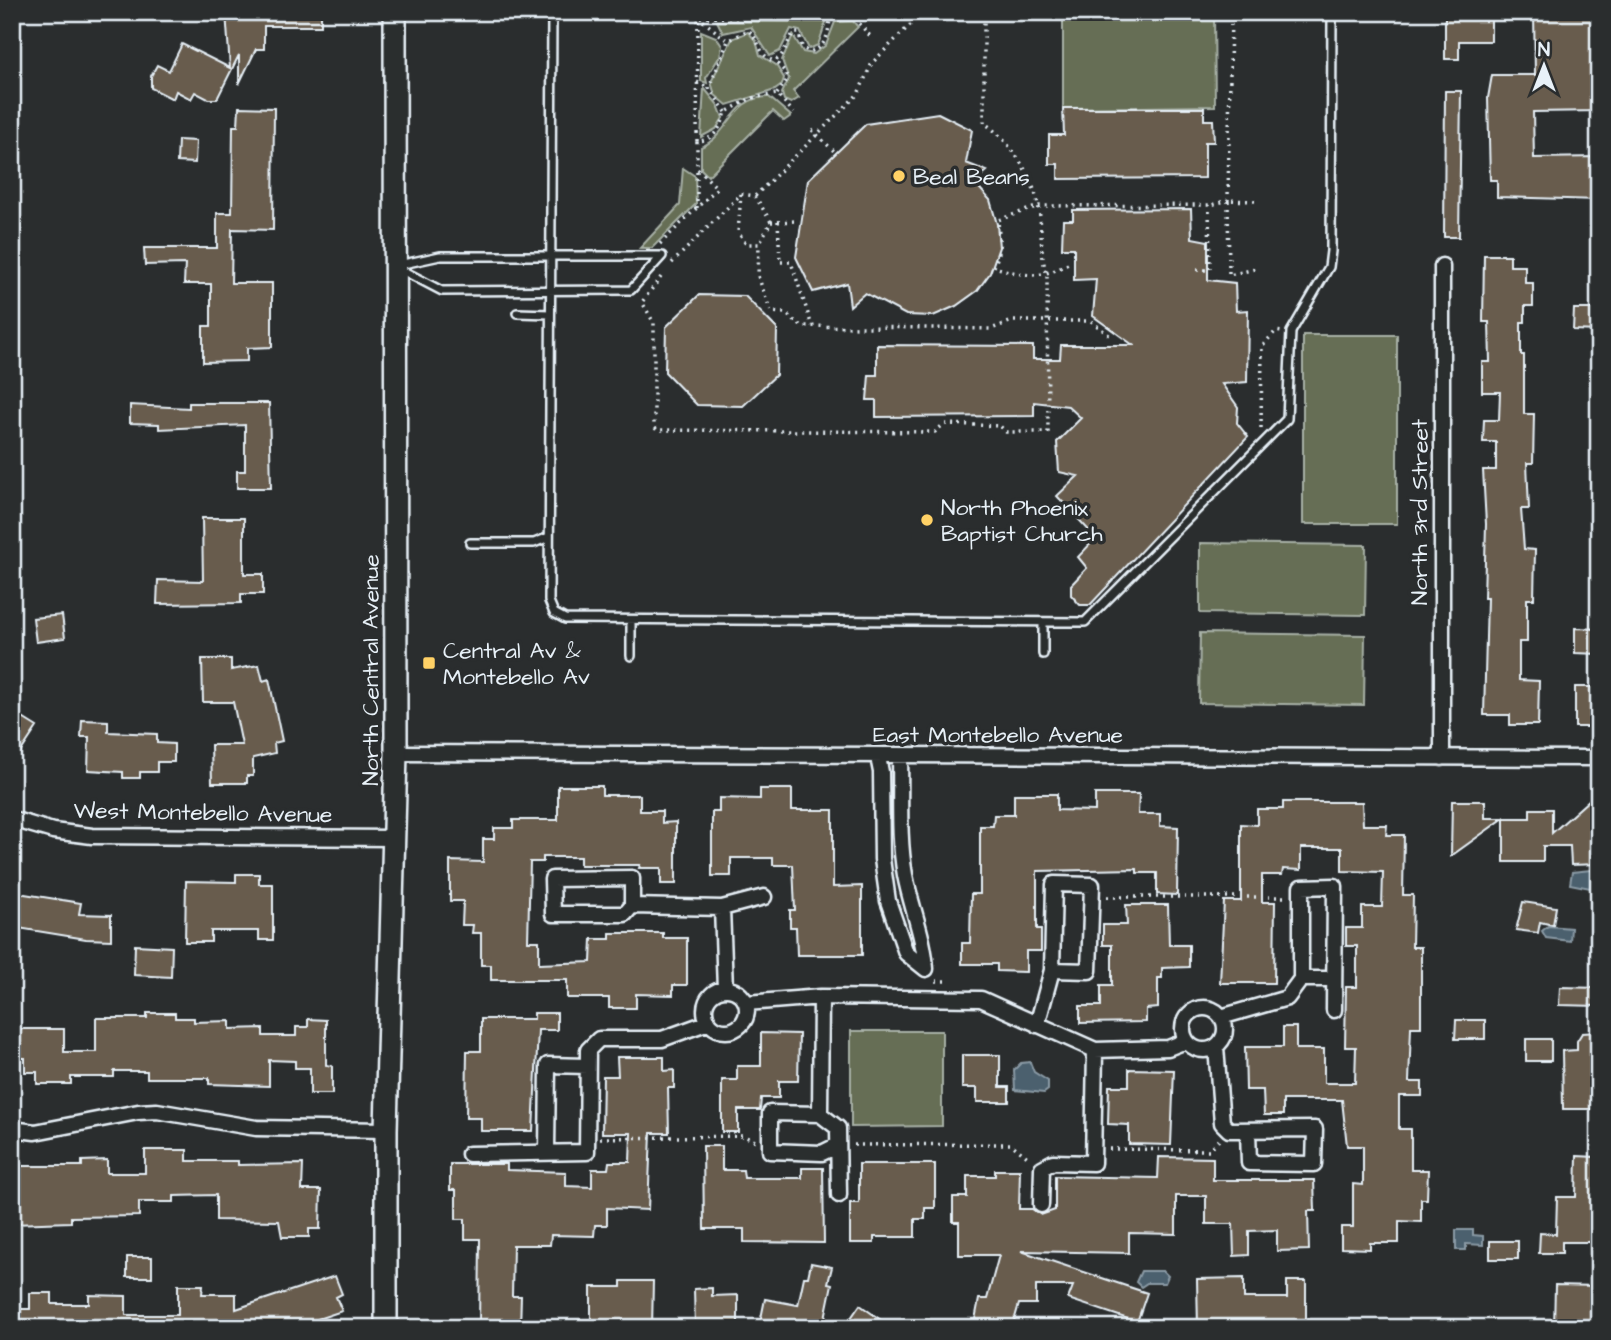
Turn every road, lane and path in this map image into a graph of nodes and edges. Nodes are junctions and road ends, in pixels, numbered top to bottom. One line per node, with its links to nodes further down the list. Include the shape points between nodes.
1 (395, 12): 39 (main road, North Central Avenue)
2 (552, 12): 35 (lane)
3 (692, 12): 9 (path)
4 (895, 12): 11 (path, via 889,19)
5 (923, 12): 20 (path, via 872,63 858,94)
6 (984, 12): 29 (path, via 984,123 998,132 1033,186)
7 (1231, 12): 26 (path)
8 (1332, 12): 48 (lane, via 1332,251 1329,267)
9 (698, 18): 10 (path); 13 (path); 15 (path)
10 (830, 19): 11 (path); 14 (path, via 818,50 809,52 802,47 799,33 794,33)
11 (855, 19): 12 (path)
12 (871, 37)
13 (727, 41): 14 (path, via 748,30 761,54); 16 (path)
14 (775, 61): 17 (path, via 787,80)
15 (697, 82): 16 (path); 21 (path)
16 (709, 88): 18 (path)
17 (778, 94): 18 (path, via 751,98); 19 (path)
18 (726, 112): 21 (path, via 722,128)
19 (794, 113)
20 (814, 132): 22 (path); 25 (path)
21 (697, 141): 23 (path)
22 (836, 153)
23 (697, 169): 30 (path); 30 (path, via 718,188)
24 (741, 194): 25 (path); 34 (path, via 738,232 746,244); 46 (path, via 671,264 642,302 654,323 657,430 935,432 944,424 1048,432)
25 (755, 196): 33 (path)
26 (1228, 200): 27 (path); 28 (path); 40 (path, via 1229,275)
27 (1255, 201)
28 (1209, 205): 29 (path); 41 (path, via 1210,270)
29 (1039, 206): 42 (path, via 1041,255); 42 (path, via 998,220 1000,250 994,267 1026,276)
30 (697, 209): 36 (path)
31 (778, 221): 32 (path); 33 (path); 47 (path, via 780,261 791,261)
32 (797, 221)
33 (771, 222): 34 (path)
34 (759, 244): 47 (path, via 758,276 771,312 785,313 801,326)
35 (551, 256): 36 (lane); 39 (lane, via 440,256); 43 (lane)
36 (649, 256): 43 (lane, via 663,256 631,290)
37 (1068, 264): 42 (path)
38 (1443, 265): 60 (street, North 3rd Street)
39 (394, 266): 43 (lane, via 442,291); 57 (main road, North Central Avenue)
40 (1255, 269)
41 (1197, 270)
42 (1047, 275): 46 (path)
43 (551, 290): 45 (lane)
44 (517, 313): 45 (lane)
45 (550, 314): 51 (lane)
46 (1047, 320): 47 (path, via 1012,321 991,330); 49 (path, via 1091,321)
47 (812, 326)
48 (1291, 332): 50 (lane, via 1287,419); 50 (path, via 1276,331 1262,346 1261,436)
49 (1113, 338)
50 (1266, 440): 54 (lane, via 1084,622)
51 (549, 537): 52 (lane, via 534,543); 53 (lane, via 549,601 554,613 565,619)
52 (470, 543)
53 (631, 620): 54 (lane); 56 (lane)
54 (1043, 622): 55 (lane)
55 (1043, 654)
56 (631, 656)
57 (396, 753): 58 (street, East Montebello Avenue); 63 (main road, North Central Avenue)
58 (878, 757): 59 (street, East Montebello Avenue); 69 (street, via 888,901 906,953)
59 (900, 757): 60 (street, East Montebello Avenue); 69 (street, via 901,846)
60 (1442, 758): 61 (street, East Montebello Avenue)
61 (1599, 758)
62 (12, 819): 63 (street, West Montebello Avenue, via 92,836)
63 (396, 838): 87 (main road, North Central Avenue)
64 (764, 897): 68 (street)
65 (1091, 897): 66 (path); 70 (street, via 1088,971); 70 (street, via 1092,885 1054,884)
66 (1301, 897): 71 (street); 72 (street, via 1301,887 1335,886)
67 (632, 905): 67 (street, via 625,914 552,914 552,879 632,878); 68 (street)
68 (722, 908): 73 (street)
69 (926, 969): 74 (street)
70 (1052, 970): 80 (street)
71 (1301, 979): 72 (street); 78 (street, via 1287,998)
72 (1334, 979): 77 (street)
73 (725, 989): 76 (street, via 738,992); 79 (street, via 708,999 705,1012)
74 (937, 997): 75 (street); 80 (street, via 981,999)
75 (821, 998): 76 (street); 85 (street)
76 (746, 1003): 79 (street, via 746,1017 737,1028 723,1031)
77 (1334, 1010)
78 (1221, 1017): 81 (street, via 1209,1009 1189,1014 1183,1027); 82 (street, via 1225,1029)
79 (709, 1022): 84 (street, via 662,1038 599,1039 588,1050)
80 (1037, 1025): 83 (street)
81 (1186, 1041): 82 (street, via 1197,1049); 83 (street, via 1168,1048)
82 (1216, 1046): 88 (street, via 1222,1123)
83 (1095, 1050): 93 (street)
84 (587, 1066): 90 (street); 94 (street, via 548,1065)
85 (820, 1114): 91 (street, via 838,1128); 92 (street, via 770,1113)
86 (12, 1129): 87 (street, via 35,1132 157,1111 256,1128)
87 (386, 1130): 99 (main road, North Central Avenue)
88 (1229, 1130): 89 (street); 93 (path, via 1209,1150)
89 (1248, 1130): 89 (street, via 1249,1163 1314,1164 1315,1129)
90 (587, 1137): 92 (path, via 744,1136); 94 (street, via 587,1152)
91 (838, 1145): 92 (street, via 822,1153); 96 (path, via 1011,1144); 97 (street)
92 (770, 1148)
93 (1093, 1149): 96 (street, via 1093,1163 1053,1162)
94 (547, 1152): 95 (street)
95 (469, 1154)
96 (1042, 1168): 98 (street)
97 (839, 1195)
98 (1041, 1205)
99 (386, 1328)

